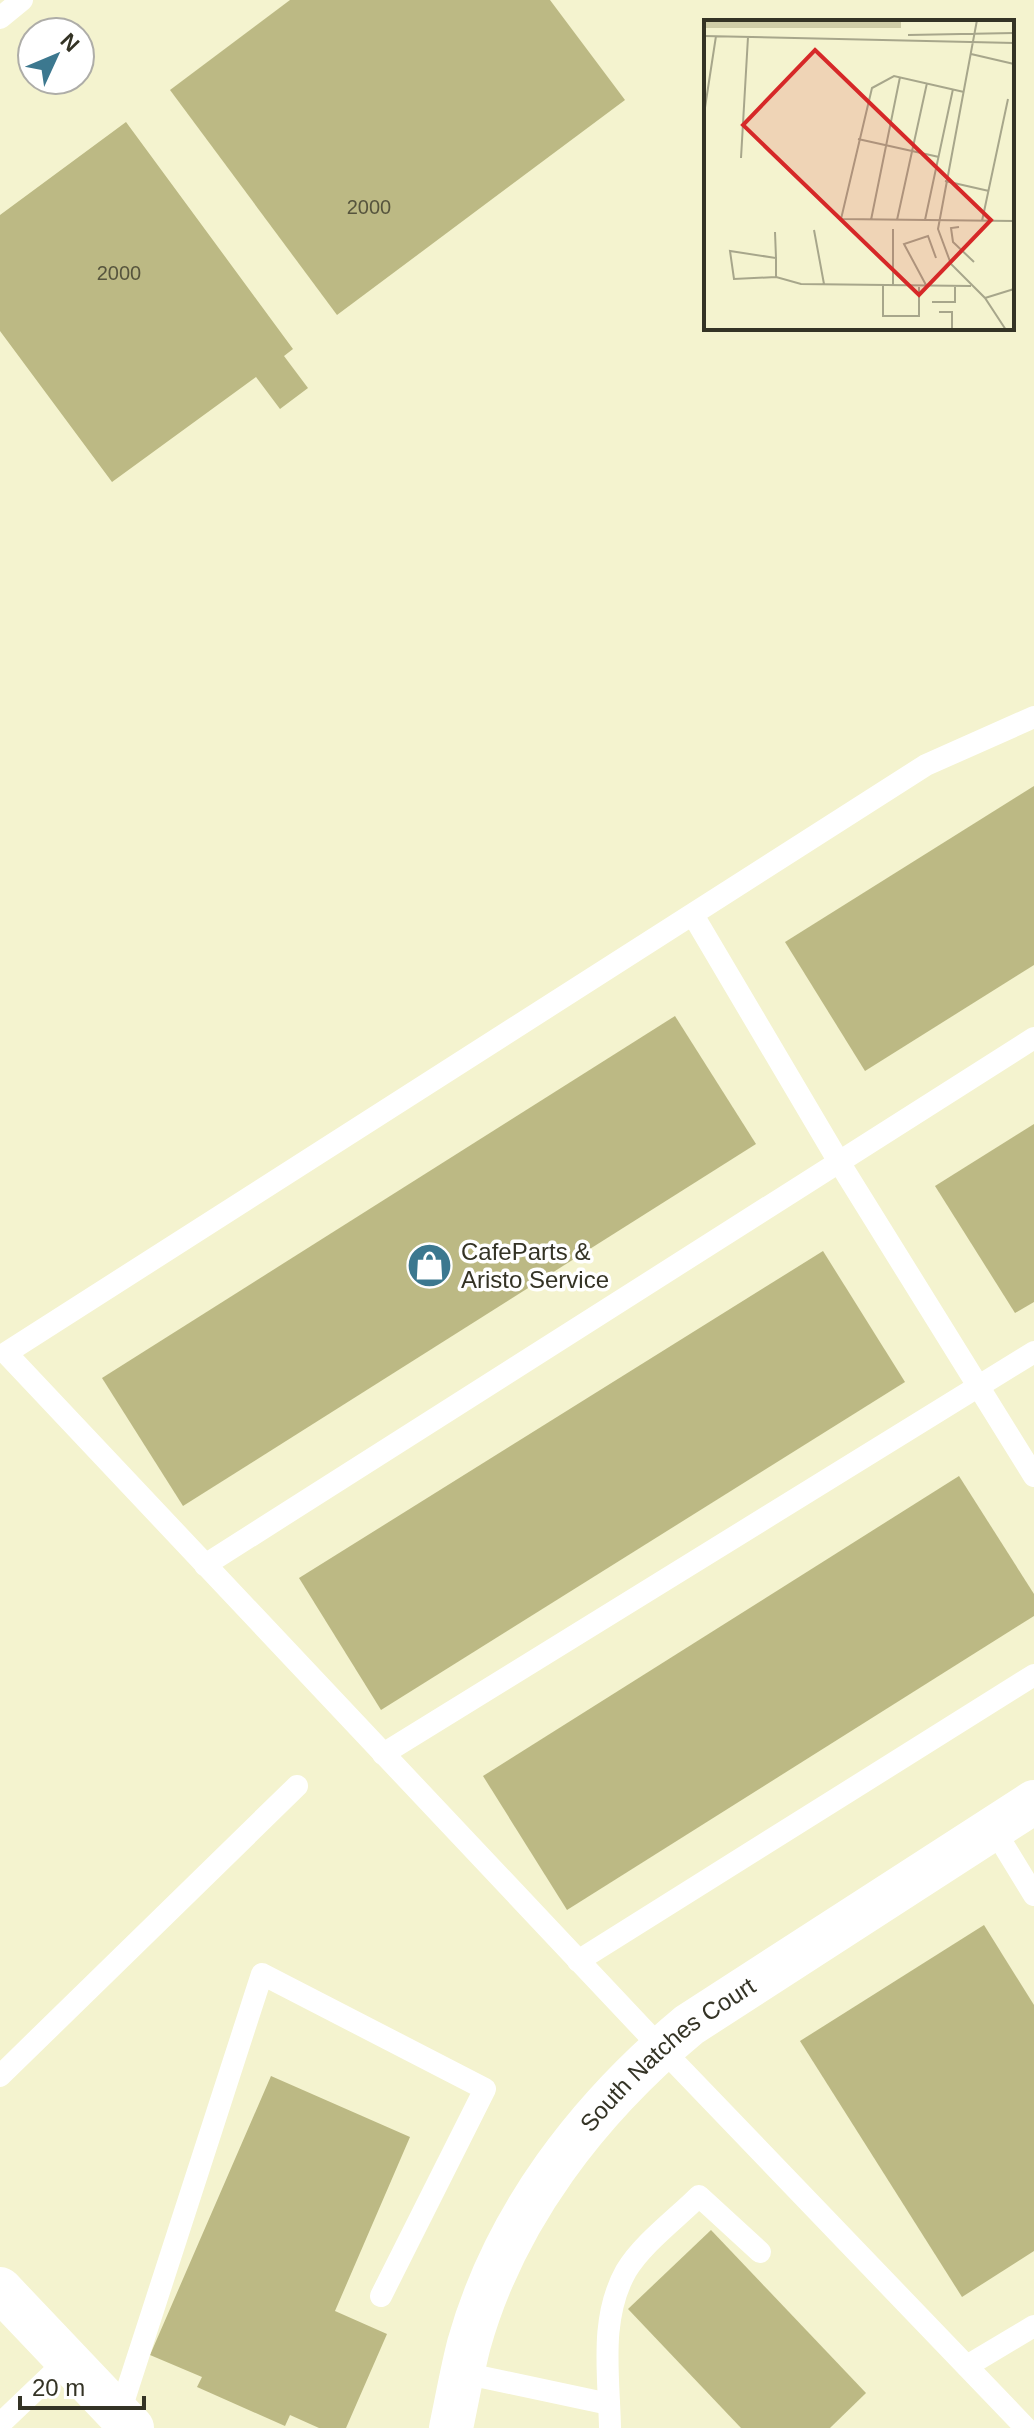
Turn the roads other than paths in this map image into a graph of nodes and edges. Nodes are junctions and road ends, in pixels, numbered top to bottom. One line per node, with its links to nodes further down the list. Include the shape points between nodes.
1 (22, 0): 2 (lane)
2 (0, 18)
3 (1034, 717): 4 (lane, via 926,765)
4 (693, 915): 6 (lane); 10 (lane, via 6,1353)
5 (1034, 1038): 6 (lane)
6 (839, 1162): 8 (lane); 10 (lane)
7 (1034, 1352): 8 (lane)
8 (979, 1386): 9 (lane); 12 (lane)
9 (1034, 1476)
10 (205, 1565): 12 (lane)
11 (1034, 1675): 17 (lane)
12 (383, 1754): 17 (lane)
13 (297, 1786): 19 (lane)
14 (1034, 1802): 15 (street, South Natches Court)
15 (993, 1828): 16 (lane); 18 (street, South Natches Court, via 751,1983)
16 (1034, 1895)
17 (578, 1961): 18 (lane)
18 (661, 2048): 25 (lane); 26 (street, South Natches Court, via 599,2109 532,2206 500,2263)
19 (0, 2076)
20 (760, 2252): 27 (lane, via 699,2196 657,2237 627,2269 612,2303)
21 (0, 2289): 24 (street)
22 (381, 2296): 28 (lane, via 485,2089 262,1974)
23 (1034, 2326): 25 (lane)
24 (67, 2360): 28 (street); 29 (lane)
25 (967, 2366): 32 (lane)
26 (463, 2373): 27 (lane); 30 (street, South Natches Court)
27 (609, 2404): 31 (lane)
28 (126, 2421)
29 (0, 2424)
30 (451, 2428)
31 (610, 2428)
32 (1026, 2428)

